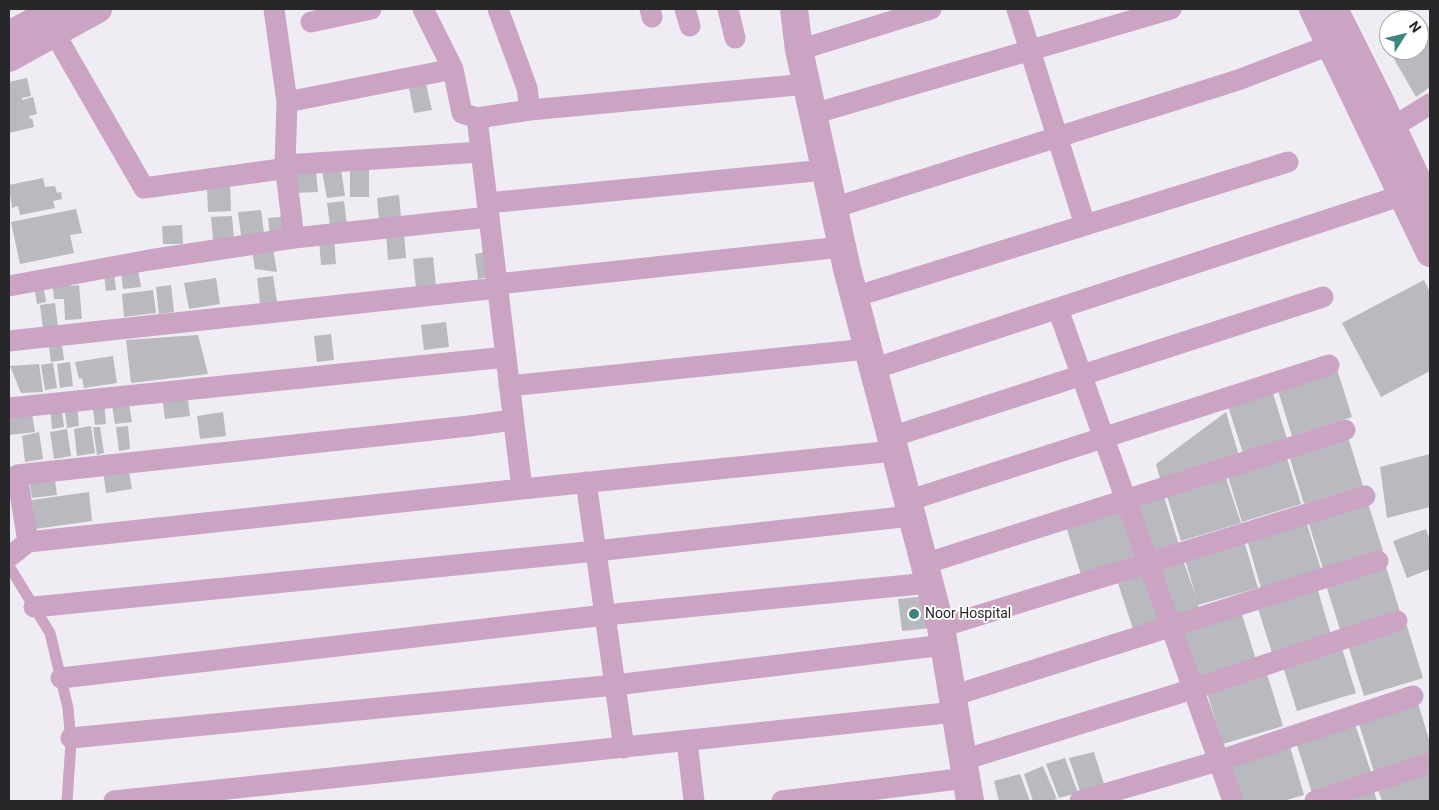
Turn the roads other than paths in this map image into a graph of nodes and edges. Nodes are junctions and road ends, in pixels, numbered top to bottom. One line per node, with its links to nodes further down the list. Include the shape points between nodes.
1 (98, 9): 13 (street)
2 (274, 9): 22 (street)
3 (371, 9): 14 (street)
4 (423, 9): 20 (street)
5 (728, 9): 16 (street)
6 (794, 9): 17 (street)
7 (931, 9): 17 (street)
8 (1017, 9): 18 (street)
9 (1171, 9): 18 (street)
10 (1313, 9): 12 (street)
11 (505, 10): 24 (street)
12 (1339, 20): 27 (street); 28 (street, via 1238,80)
13 (56, 21): 15 (street); 19 (street); 31 (street, via 144,188 282,169)
14 (311, 22)
15 (9, 35)
16 (735, 38)
17 (799, 50): 21 (street)
18 (1030, 50): 25 (street); 28 (street)
19 (9, 58)
20 (453, 68): 22 (street); 26 (street, via 462,113)
21 (807, 84): 24 (street); 25 (street)
22 (287, 102): 31 (street)
23 (1430, 104): 27 (street)
24 (530, 110): 26 (street)
25 (813, 114): 32 (street)
26 (477, 118): 29 (street)
27 (1384, 133): 33 (street); 34 (street)
28 (1057, 137): 35 (street); 37 (street)
29 (481, 152): 31 (street); 36 (street)
30 (1288, 162): 37 (street)
31 (285, 166): 38 (street)
32 (825, 170): 35 (street); 36 (street)
33 (1403, 195): 40 (street); 45 (street)
34 (1430, 207)
35 (834, 208): 39 (street)
36 (488, 210): 38 (street); 42 (street)
37 (1085, 225): 43 (street)
38 (294, 238): 41 (street)
39 (842, 247): 42 (street); 43 (street)
40 (1430, 253)
41 (9, 286)
42 (497, 286): 46 (street); 47 (street)
43 (854, 297): 48 (street)
44 (1323, 297): 50 (street)
45 (1058, 309): 48 (street); 50 (street)
46 (10, 335)
47 (506, 357): 51 (street); 52 (street)
48 (870, 359): 51 (street); 56 (street)
49 (1329, 365): 55 (street)
50 (1081, 375): 55 (street); 56 (street)
51 (509, 386): 53 (street)
52 (9, 408)
53 (513, 420): 58 (street); 62 (street, via 17,475)
54 (1345, 430): 60 (street)
55 (1104, 438): 60 (street); 61 (street)
56 (892, 444): 57 (street); 61 (street)
57 (586, 482): 58 (street); 63 (street)
58 (522, 489): 62 (street)
59 (1365, 496): 66 (street)
60 (1126, 501): 66 (street); 68 (street)
61 (909, 509): 63 (street); 68 (street)
62 (28, 542): 64 (street)
63 (596, 551): 69 (street); 70 (street)
64 (9, 557)
65 (1378, 561): 72 (street)
66 (1148, 563): 72 (street); 73 (street)
67 (9, 566): 69 (lane)
68 (926, 573): 70 (street); 73 (street)
69 (34, 608): 74 (lane, via 50,633)
70 (605, 615): 74 (street); 75 (street)
71 (1397, 621): 76 (street)
72 (1170, 626): 76 (street); 78 (street)
73 (942, 636): 75 (street); 78 (street)
74 (61, 678): 79 (lane)
75 (615, 685): 79 (street); 81 (street)
76 (1193, 689): 82 (street); 84 (street)
77 (1413, 696): 82 (street)
78 (954, 704): 80 (street); 84 (street)
79 (71, 738): 85 (lane)
80 (687, 741): 81 (street); 87 (street)
81 (624, 748): 86 (street)
82 (1218, 761): 89 (street); 90 (street)
83 (1430, 763): 91 (street)
84 (967, 780): 88 (street)
85 (67, 801)
86 (114, 801)
87 (694, 801)
88 (782, 801)
89 (1080, 801)
90 (1233, 801)
91 (1315, 801)

